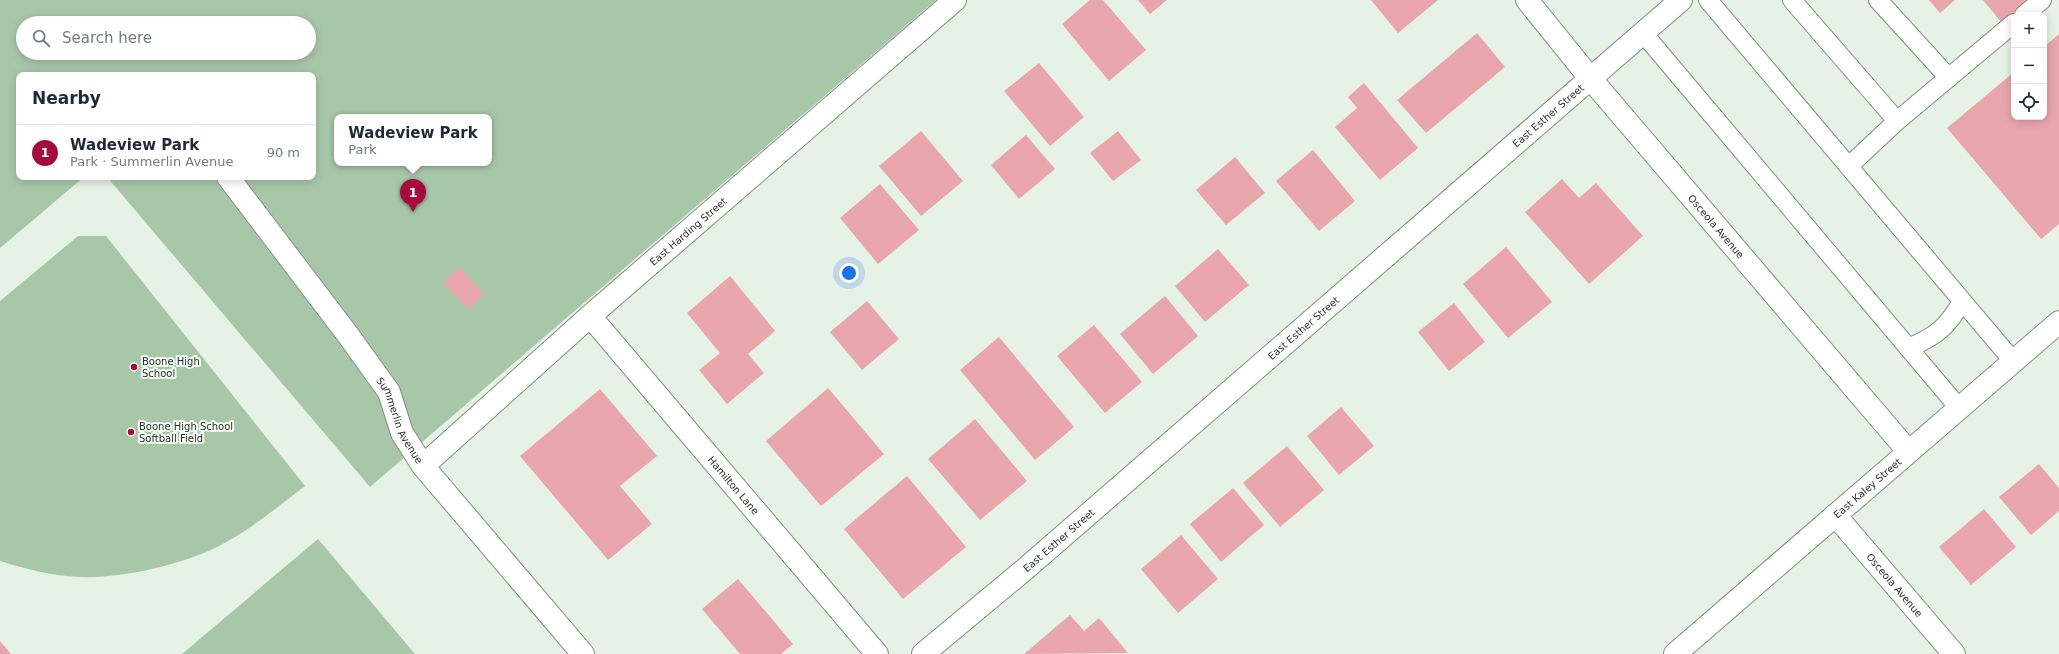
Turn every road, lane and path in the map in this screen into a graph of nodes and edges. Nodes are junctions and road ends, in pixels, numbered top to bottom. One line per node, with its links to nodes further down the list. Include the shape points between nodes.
1 (955, 0): 17 (street, East Harding Street)
2 (1527, 0): 11 (street, Osceola Avenue)
3 (1681, 0): 10 (street, East Esther Street)
4 (1708, 0): 14 (lane)
5 (1792, 0): 13 (lane)
6 (1878, 0): 12 (lane)
7 (2042, 0): 8 (lane)
8 (2028, 12)
9 (2011, 26): 12 (lane)
10 (1643, 33): 11 (street, East Esther Street); 19 (lane)
11 (1590, 78): 22 (street, Osceola Avenue); 27 (street, East Esther Street, via 1024,570)
12 (1949, 78): 13 (lane)
13 (1897, 121): 14 (lane)
14 (1849, 166): 16 (lane)
15 (230, 180): 23 (street, Summerlin Avenue, via 389,392 402,433)
16 (1962, 301): 19 (lane, via 1949,323 1939,332); 20 (lane)
17 (590, 316): 23 (street, East Harding Street); 26 (street, Hamilton Lane)
18 (2059, 322): 20 (street, East Kaley Street)
19 (1908, 348): 21 (lane)
20 (2013, 361): 21 (street, East Kaley Street)
21 (1959, 408): 22 (street, East Kaley Street)
22 (1908, 451): 24 (street, East Kaley Street)
23 (423, 466): 25 (street, Summerlin Avenue)
24 (1835, 515): 28 (street, East Kaley Street); 29 (street, Osceola Avenue)
25 (582, 654)
26 (877, 654)
27 (923, 654)
28 (1675, 654)
29 (1954, 654)

